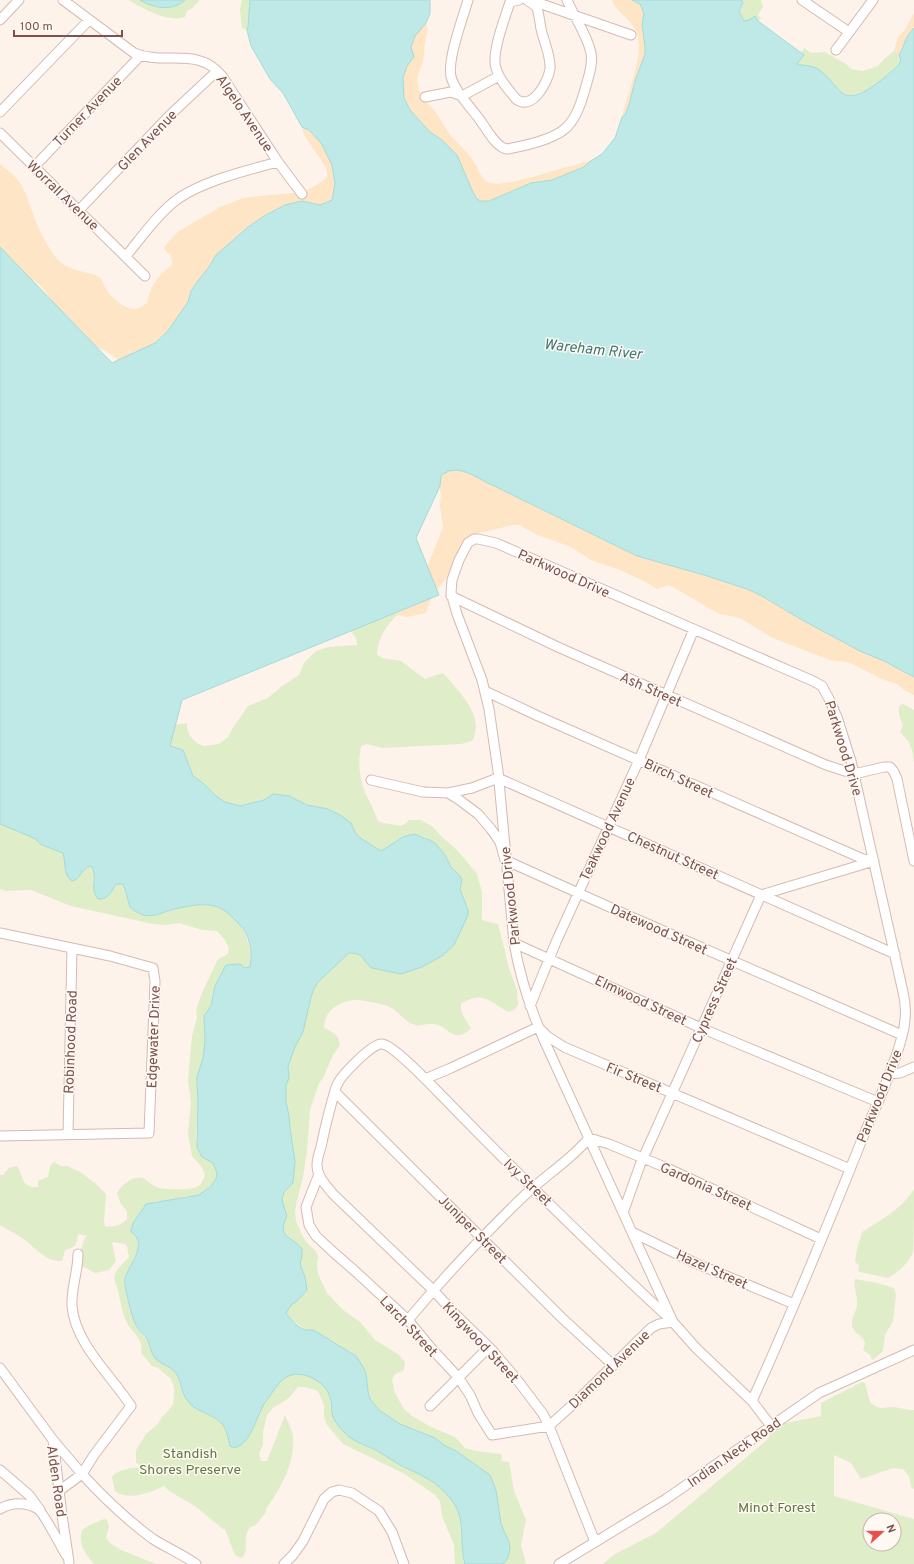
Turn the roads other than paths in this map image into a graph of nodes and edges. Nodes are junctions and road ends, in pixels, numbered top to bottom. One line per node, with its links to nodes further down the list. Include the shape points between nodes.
1 (19, 0): 10 (street)
2 (63, 0): 11 (street, Algelo Avenue)
3 (468, 0): 18 (street, via 450,67 452,80)
4 (519, 0): 17 (street, via 510,2 500,34 494,63)
5 (528, 0): 9 (street); 17 (street, via 536,7 548,57 548,76 536,97 520,102)
6 (567, 0): 9 (street)
7 (802, 0): 12 (street)
8 (873, 0): 12 (street)
9 (574, 15): 13 (street); 18 (street, via 589,47 591,63 578,108 564,130 534,142 505,149 491,136)
10 (0, 20)
11 (89, 20): 15 (street, Algelo Avenue); 20 (street)
12 (849, 32): 14 (street)
13 (631, 35)
14 (836, 50)
15 (141, 56): 16 (street, Algelo Avenue, via 195,59 210,64); 23 (street, Turner Avenue)
16 (217, 70): 22 (street, Algelo Avenue); 25 (street, Glen Avenue)
17 (499, 76): 18 (street)
18 (462, 96): 19 (street, via 451,92)
19 (425, 97)
20 (0, 112)
21 (0, 133): 23 (street, Worrall Avenue)
22 (278, 162): 24 (street, Algelo Avenue); 26 (street, via 213,182 181,197 162,214)
23 (34, 167): 25 (street, Worrall Avenue)
24 (302, 194)
25 (79, 210): 26 (street, Worrall Avenue)
26 (126, 256): 27 (street, Worrall Avenue)
27 (145, 276)
28 (451, 596): 29 (street, Parkwood Drive, via 452,580 461,554 470,541 481,539 496,543); 30 (street, Parkwood Drive); 31 (street, Ash Street)
29 (694, 629): 31 (street, Teakwood Avenue); 33 (street, Parkwood Drive, via 822,686 837,717)
30 (485, 691): 32 (street, Birch Street); 34 (street, Parkwood Drive)
31 (665, 695): 32 (street, Teakwood Avenue); 33 (street, Ash Street, via 826,765)
32 (639, 760): 37 (street, Teakwood Avenue); 39 (street, Birch Street, via 863,859)
33 (854, 774): 39 (street, Parkwood Drive); 40 (street, via 884,767 890,767 894,772)
34 (498, 778): 36 (street, via 472,788); 37 (street, Chestnut Street); 38 (street, Parkwood Drive)
35 (372, 780): 36 (street, via 423,792)
36 (448, 793): 38 (street, via 468,805 487,823 500,842)
37 (609, 827): 41 (street, Teakwood Avenue); 42 (street, Chestnut Street)
38 (505, 860): 41 (street, Datewood Street); 44 (street, Parkwood Drive)
39 (874, 861): 42 (street); 46 (street, Parkwood Drive)
40 (914, 861)
41 (578, 893): 47 (street, Teakwood Avenue); 48 (street, Datewood Street)
42 (761, 895): 46 (street, Chestnut Street); 48 (street, Cypress Street)
43 (0, 933): 45 (street, Edgewater Drive)
44 (514, 943): 47 (street, Elmwood Street); 49 (street, Parkwood Drive)
45 (72, 949): 59 (street, Robinhood Road); 59 (street, Edgewater Drive, via 153,968 155,988 149,1133)
46 (895, 954): 52 (street, Parkwood Drive, via 906,1007)
47 (549, 959): 49 (street, Teakwood Avenue); 51 (street, Elmwood Street)
48 (732, 961): 51 (street, Cypress Street); 52 (street, Datewood Street)
49 (530, 1006): 50 (street, Parkwood Drive)
50 (538, 1027): 55 (street); 57 (street, Fir Street, via 564,1047); 61 (street, Parkwood Drive)
51 (702, 1028): 57 (street, Cypress Street); 58 (street, Elmwood Street)
52 (902, 1035): 54 (street, Parkwood Drive)
53 (914, 1067): 54 (street, via 900,1073)
54 (889, 1074): 58 (street, Parkwood Drive)
55 (425, 1079): 56 (street, Ivy Street, via 384,1044 374,1046 361,1057 340,1080); 65 (street, Ivy Street)
56 (335, 1092): 64 (street, via 317,1159); 68 (street, Juniper Street)
57 (673, 1093): 62 (street, Cypress Street); 63 (street, Fir Street)
58 (878, 1102): 63 (street, Parkwood Drive)
59 (68, 1134): 60 (street)
60 (0, 1136)
61 (589, 1138): 62 (street, Gardonia Street); 65 (street, via 574,1155); 66 (street, Parkwood Drive)
62 (643, 1159): 66 (street, Cypress Street); 69 (street, Gardonia Street)
63 (850, 1169): 69 (street, Parkwood Drive)
64 (319, 1174): 71 (street, Kingwood Street, via 333,1194); 73 (street, Larch Street, via 306,1207 309,1225 316,1236)
65 (533, 1187): 68 (street); 74 (street, Ivy Street)
66 (623, 1213): 67 (street, Parkwood Drive)
67 (632, 1232): 72 (street, Hazel Street, via 695,1263); 74 (street, Parkwood Drive)
68 (482, 1238): 71 (street); 77 (street, Juniper Street)
69 (821, 1239): 72 (street, Parkwood Drive)
70 (78, 1254): 86 (street, via 72,1307 79,1331 131,1406)
71 (433, 1290): 73 (street); 75 (street, Kingwood Street)
72 (794, 1304): 80 (street, Parkwood Drive)
73 (408, 1320): 79 (street, Larch Street)
74 (673, 1322): 77 (street, Diamond Avenue, via 661,1323 651,1328); 80 (street, Parkwood Drive, via 696,1348)
75 (489, 1347): 79 (street); 82 (street, Kingwood Street, via 518,1381)
76 (914, 1350): 83 (street, Indian Neck Road, via 824,1390)
77 (613, 1365): 82 (street, Diamond Avenue)
78 (0, 1368): 84 (street, Alden Road)
79 (458, 1377): 81 (street); 82 (street, Larch Street, via 492,1435)
80 (752, 1401): 83 (street, Parkwood Drive)
81 (430, 1406)
82 (549, 1426): 90 (street, Kingwood Street)
83 (771, 1426): 90 (street, Indian Neck Road, via 677,1491)
84 (53, 1440): 86 (street); 87 (street, Alden Road)
85 (0, 1470): 89 (street, via 29,1495)
86 (82, 1474): 87 (street); 92 (street, via 138,1528)
87 (59, 1491): 91 (street, Alden Road)
88 (3, 1506): 89 (street, via 25,1504)
89 (40, 1510): 91 (street)
90 (595, 1542): 95 (street, Indian Neck Road)
91 (70, 1563)
92 (196, 1564)
93 (284, 1564): 94 (street, via 300,1545 319,1506 336,1490 344,1490 379,1511 392,1532)
94 (404, 1564)
95 (559, 1564)

